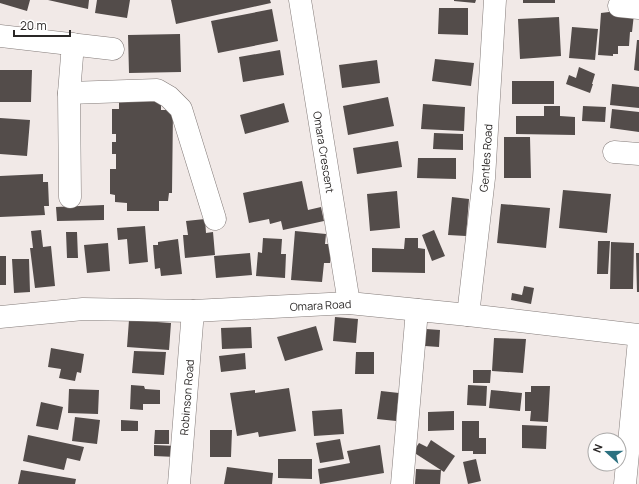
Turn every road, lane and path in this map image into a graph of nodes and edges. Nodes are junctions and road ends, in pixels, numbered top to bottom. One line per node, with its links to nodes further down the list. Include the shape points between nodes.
1 (300, 0): 11 (street, Omara Crescent)
2 (495, 0): 14 (street, Gentles Road, via 484,178)
3 (0, 36): 4 (street)
4 (72, 44): 5 (street); 6 (street)
5 (113, 49)
6 (69, 93): 9 (street); 10 (street, via 157,90 170,97 181,108)
7 (614, 152): 8 (street)
8 (639, 154)
9 (70, 197)
10 (215, 219)
11 (349, 304): 12 (street, Omara Road); 13 (street, Omara Road)
12 (417, 310): 14 (street, Omara Road); 19 (street)
13 (192, 311): 15 (street, Omara Road, via 83,309); 18 (street, Robinson Road)
14 (468, 315): 16 (street, Omara Road)
15 (0, 317)
16 (639, 335)
17 (639, 340): 20 (street)
18 (179, 484)
19 (402, 484)
20 (625, 484)

